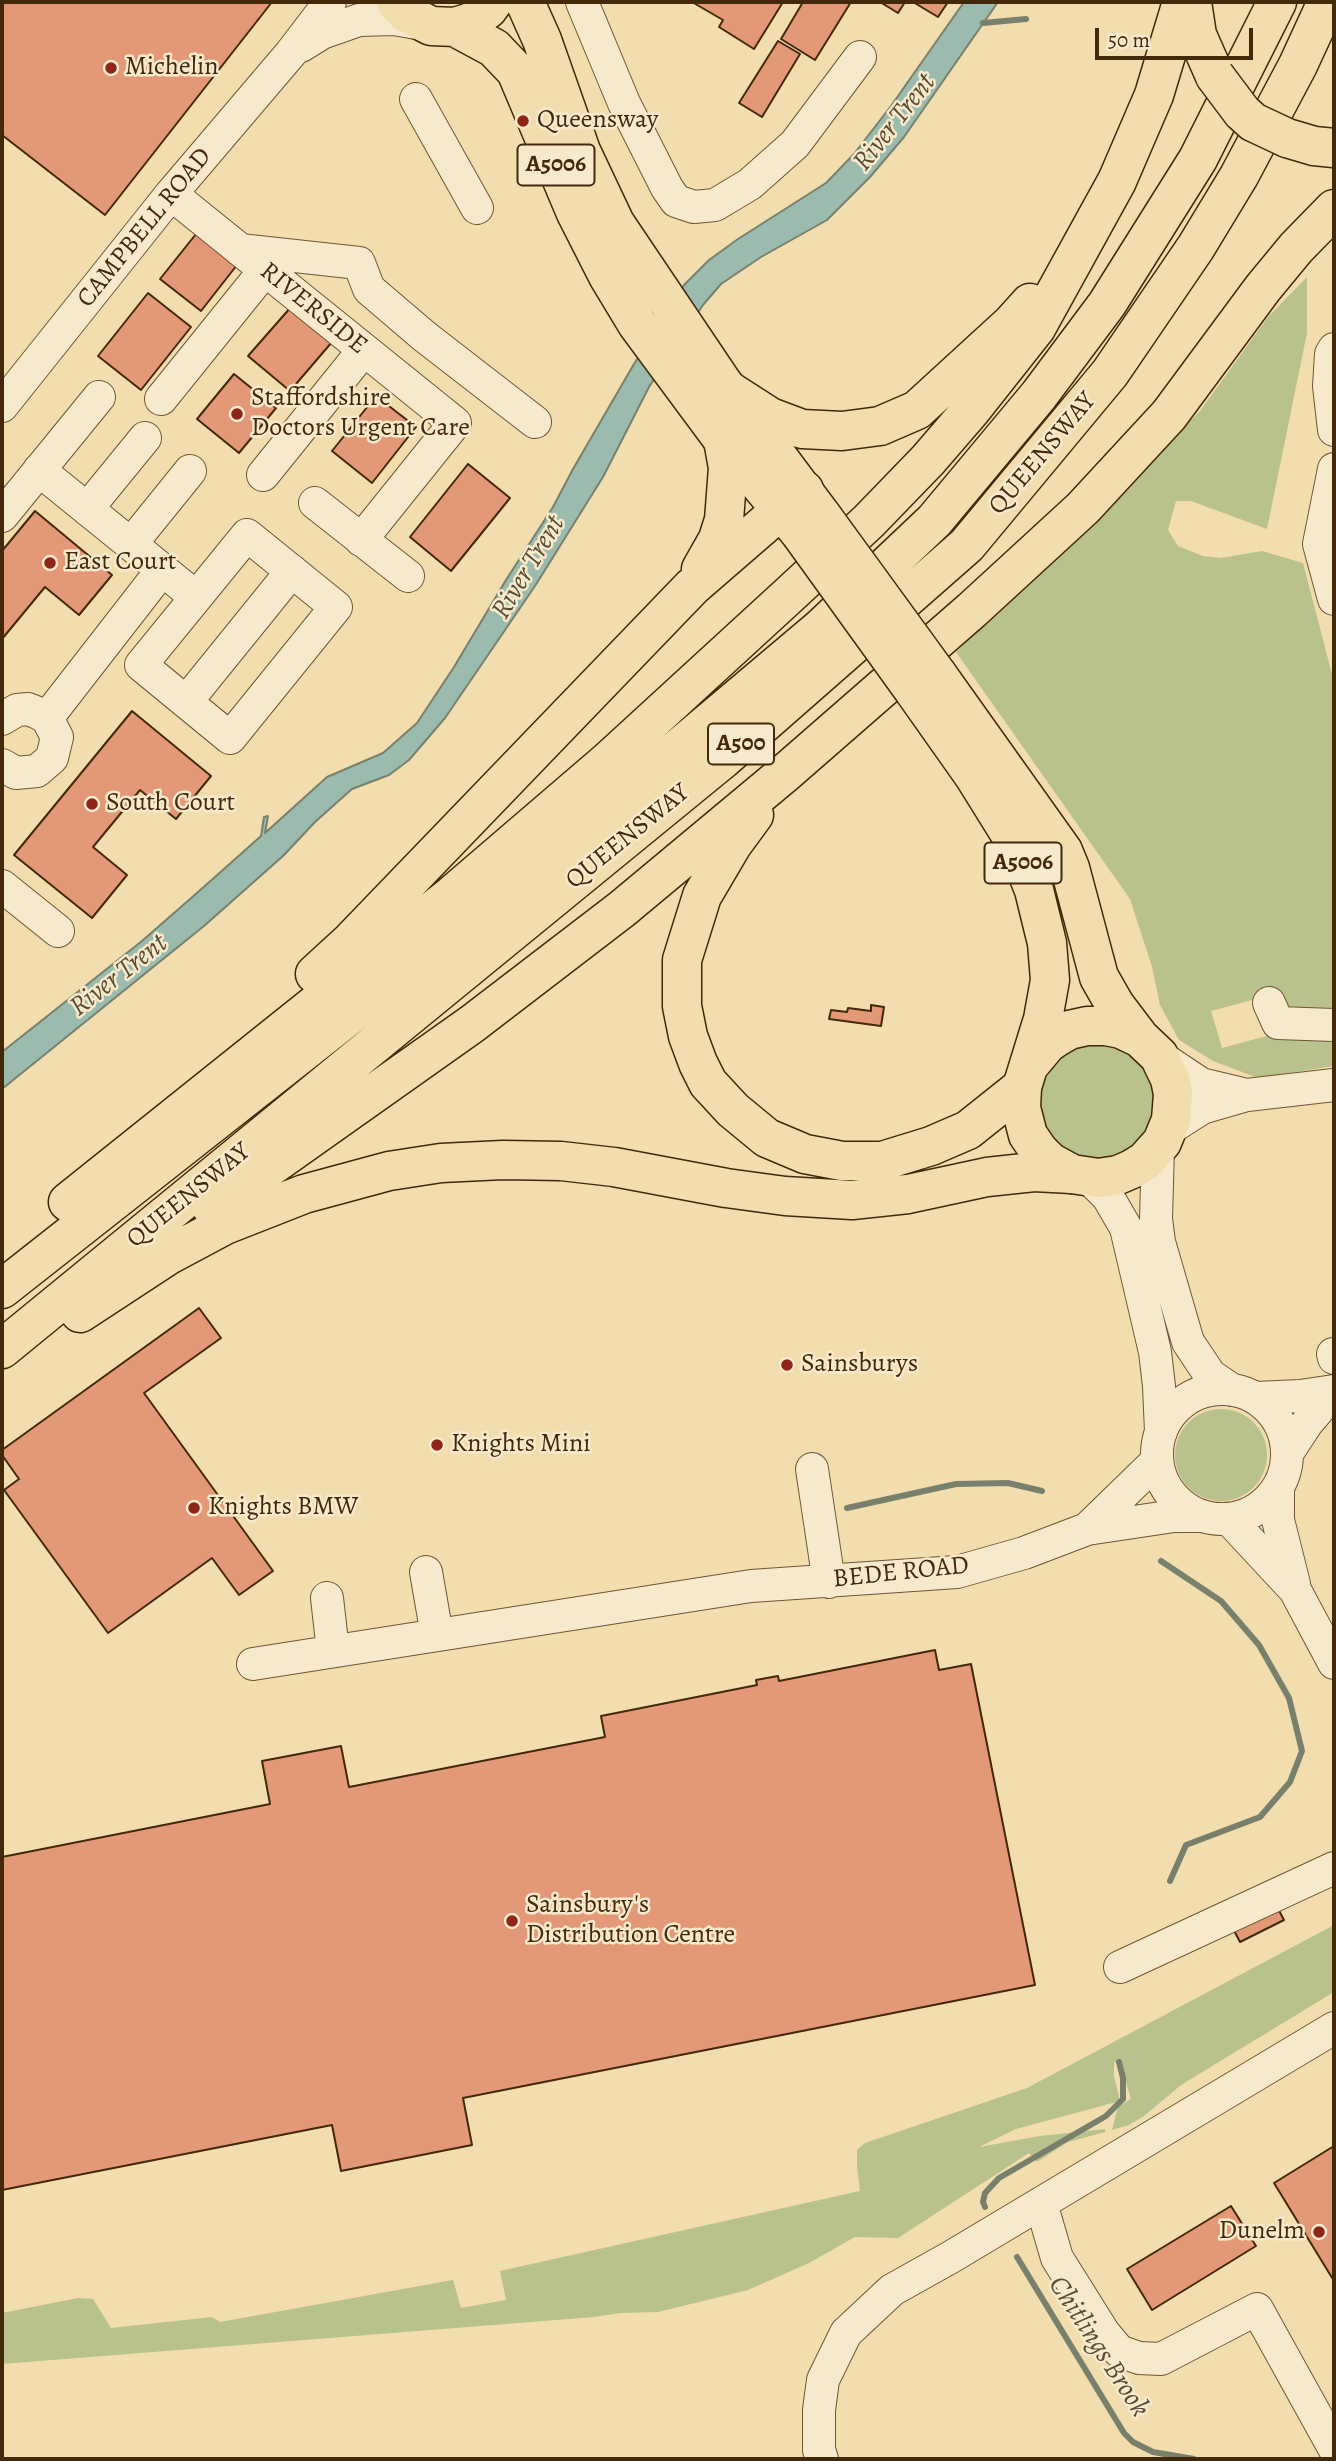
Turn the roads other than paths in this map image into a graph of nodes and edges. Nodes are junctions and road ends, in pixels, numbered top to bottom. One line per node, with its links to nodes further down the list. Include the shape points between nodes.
1 (330, 2): 11 (street, CAMPBELL ROAD)
2 (396, 2): 10 (main road, via 406,13)
3 (493, 2): 10 (main road, via 471,22)
4 (524, 2): 24 (main road, A5006, via 581,151 615,223 664,296)
5 (582, 2): 12 (street, via 624,103 667,188 676,201 694,207 715,205 750,184 795,145)
6 (1182, 2): 18 (main road, via 1154,95)
7 (1192, 2): 14 (main road, bridge, via 1197,35 1215,76 1242,112 1287,138)
8 (1277, 2): 67 (main road, QUEENSWAY / A500, via 1198,159 1114,292 1039,395 934,521 821,628 534,870)
9 (1327, 2): 68 (main road, QUEENSWAY / A500, via 1251,154 1196,247 1110,373 967,545 722,760)
10 (443, 26): 11 (street, CAMPBELL ROAD, via 359,20 322,33); 24 (main road, A5006, via 494,48 516,71 576,213 637,324)
11 (291, 53): 15 (street, CAMPBELL ROAD)
12 (860, 57)
13 (416, 99): 16 (street)
14 (1334, 148)
15 (171, 194): 19 (street, RIVERSIDE); 23 (street, CAMPBELL ROAD)
16 (477, 208)
17 (1334, 209): 54 (main road, via 1263,288 1169,415 1083,508)
18 (1088, 234): 24 (main road, via 1012,323 917,410 899,419 862,430 822,432 802,429); 65 (main road, via 1036,328 928,460 869,521 617,753 452,895)
19 (240, 250): 20 (street, RIVERSIDE); 28 (street, via 359,263 369,289)
20 (265, 270): 22 (street, RIVERSIDE); 26 (street)
21 (1334, 349): 29 (street, via 1329,386)
22 (363, 351): 35 (street); 41 (street, RIVERSIDE, via 455,424)
23 (12, 372): 27 (street, CAMPBELL ROAD)
24 (716, 393): 31 (main road, A5006); 38 (main road, A5006, via 778,459)
25 (99, 397): 32 (street)
26 (161, 399)
27 (2, 406)
28 (535, 422)
29 (1334, 430)
30 (145, 438): 37 (street)
31 (723, 440): 38 (main road, A5006); 46 (main road, via 728,468 724,520)
32 (39, 470): 37 (street); 39 (street)
33 (190, 471): 42 (street)
34 (1334, 471): 40 (street)
35 (262, 475)
36 (315, 503): 41 (street)
37 (87, 509): 42 (street)
38 (801, 513): 46 (main road); 49 (main road, A5006, bridge)
39 (2, 516)
40 (1329, 516): 48 (street, via 1319,544)
41 (361, 540): 45 (street)
42 (131, 544): 43 (street)
43 (162, 570): 47 (street); 52 (street)
44 (292, 571): 47 (street, via 247,535); 50 (street); 50 (street, via 336,607 312,637 230,738)
45 (408, 576)
46 (692, 587): 65 (main road, via 351,941)
47 (196, 597): 50 (street, via 141,666)
48 (1334, 599)
49 (925, 682): 59 (main road, A5006, via 1063,851 1099,977); 60 (main road, A5006, via 1015,842 1034,890 1047,943 1049,980)
50 (186, 702)
51 (3, 715): 52 (street, via 27,709)
52 (47, 719): 53 (street, via 57,737 46,766 27,774)
53 (3, 768)
54 (784, 774): 60 (main road, via 732,845 702,896 682,960 682,1006 688,1036 708,1083 767,1138 805,1154 842,1161 882,1161 968,1130); 69 (main road, via 622,909 472,1024)
55 (2, 886): 56 (street)
56 (58, 931)
57 (1269, 1003): 58 (street, via 1278,1023)
58 (1334, 1025)
59 (1149, 1047): 60 (main road, via 1121,1029 1107,1026 1069,1030 1047,1044); 62 (street, via 1201,1084); 63 (main road, via 1170,1079 1173,1094 1171,1120)
60 (1027, 1075): 64 (main road, via 1021,1108 1028,1135 1050,1162)
61 (1334, 1085): 62 (street)
62 (1247, 1095): 63 (street, via 1202,1108)
63 (1162, 1139): 64 (main road, via 1145,1161 1132,1169 1118,1175); 72 (street, via 1156,1219 1188,1342 1210,1375)
64 (1080, 1175): 70 (main road, via 1034,1172 987,1177 852,1200 773,1195 561,1161 441,1163 389,1171 304,1194 225,1226 167,1256); 73 (street, via 1108,1197 1126,1228 1154,1352)
65 (68, 1202): 66 (main road)
66 (2, 1267)
67 (2, 1289)
68 (2, 1349)
69 (2, 1358)
70 (2, 1364)
71 (1334, 1391): 72 (street, via 1300,1396); 74 (street)
72 (1244, 1394): 73 (street, via 1217,1389 1189,1398 1172,1413); 74 (street, via 1275,1415)
73 (1159, 1446): 77 (street, via 1160,1473 1171,1495 1190,1511); 78 (street, BEDE ROAD)
74 (1288, 1452): 76 (street)
75 (812, 1469): 80 (street)
76 (1278, 1489): 77 (street, via 1257,1510); 81 (street, via 1278,1520)
77 (1216, 1518): 78 (street, BEDE ROAD, via 1174,1516); 81 (street)
78 (1087, 1529): 80 (street, BEDE ROAD, via 957,1572)
79 (426, 1572): 83 (street)
80 (829, 1581): 83 (street, BEDE ROAD, via 751,1586)
81 (1295, 1590): 85 (street)
82 (327, 1598): 84 (street)
83 (437, 1635): 84 (street, BEDE ROAD)
84 (333, 1651): 86 (street, BEDE ROAD)
85 (1334, 1663)
86 (253, 1664)
87 (1334, 1868): 88 (street)
88 (1120, 1968)
89 (1334, 2028): 90 (street)
90 (1041, 2203): 91 (street, via 1057,2258 1119,2351 1161,2359 1257,2309); 92 (street, via 892,2290 846,2333 823,2381 818,2410)
91 (1334, 2448)
92 (822, 2459)

